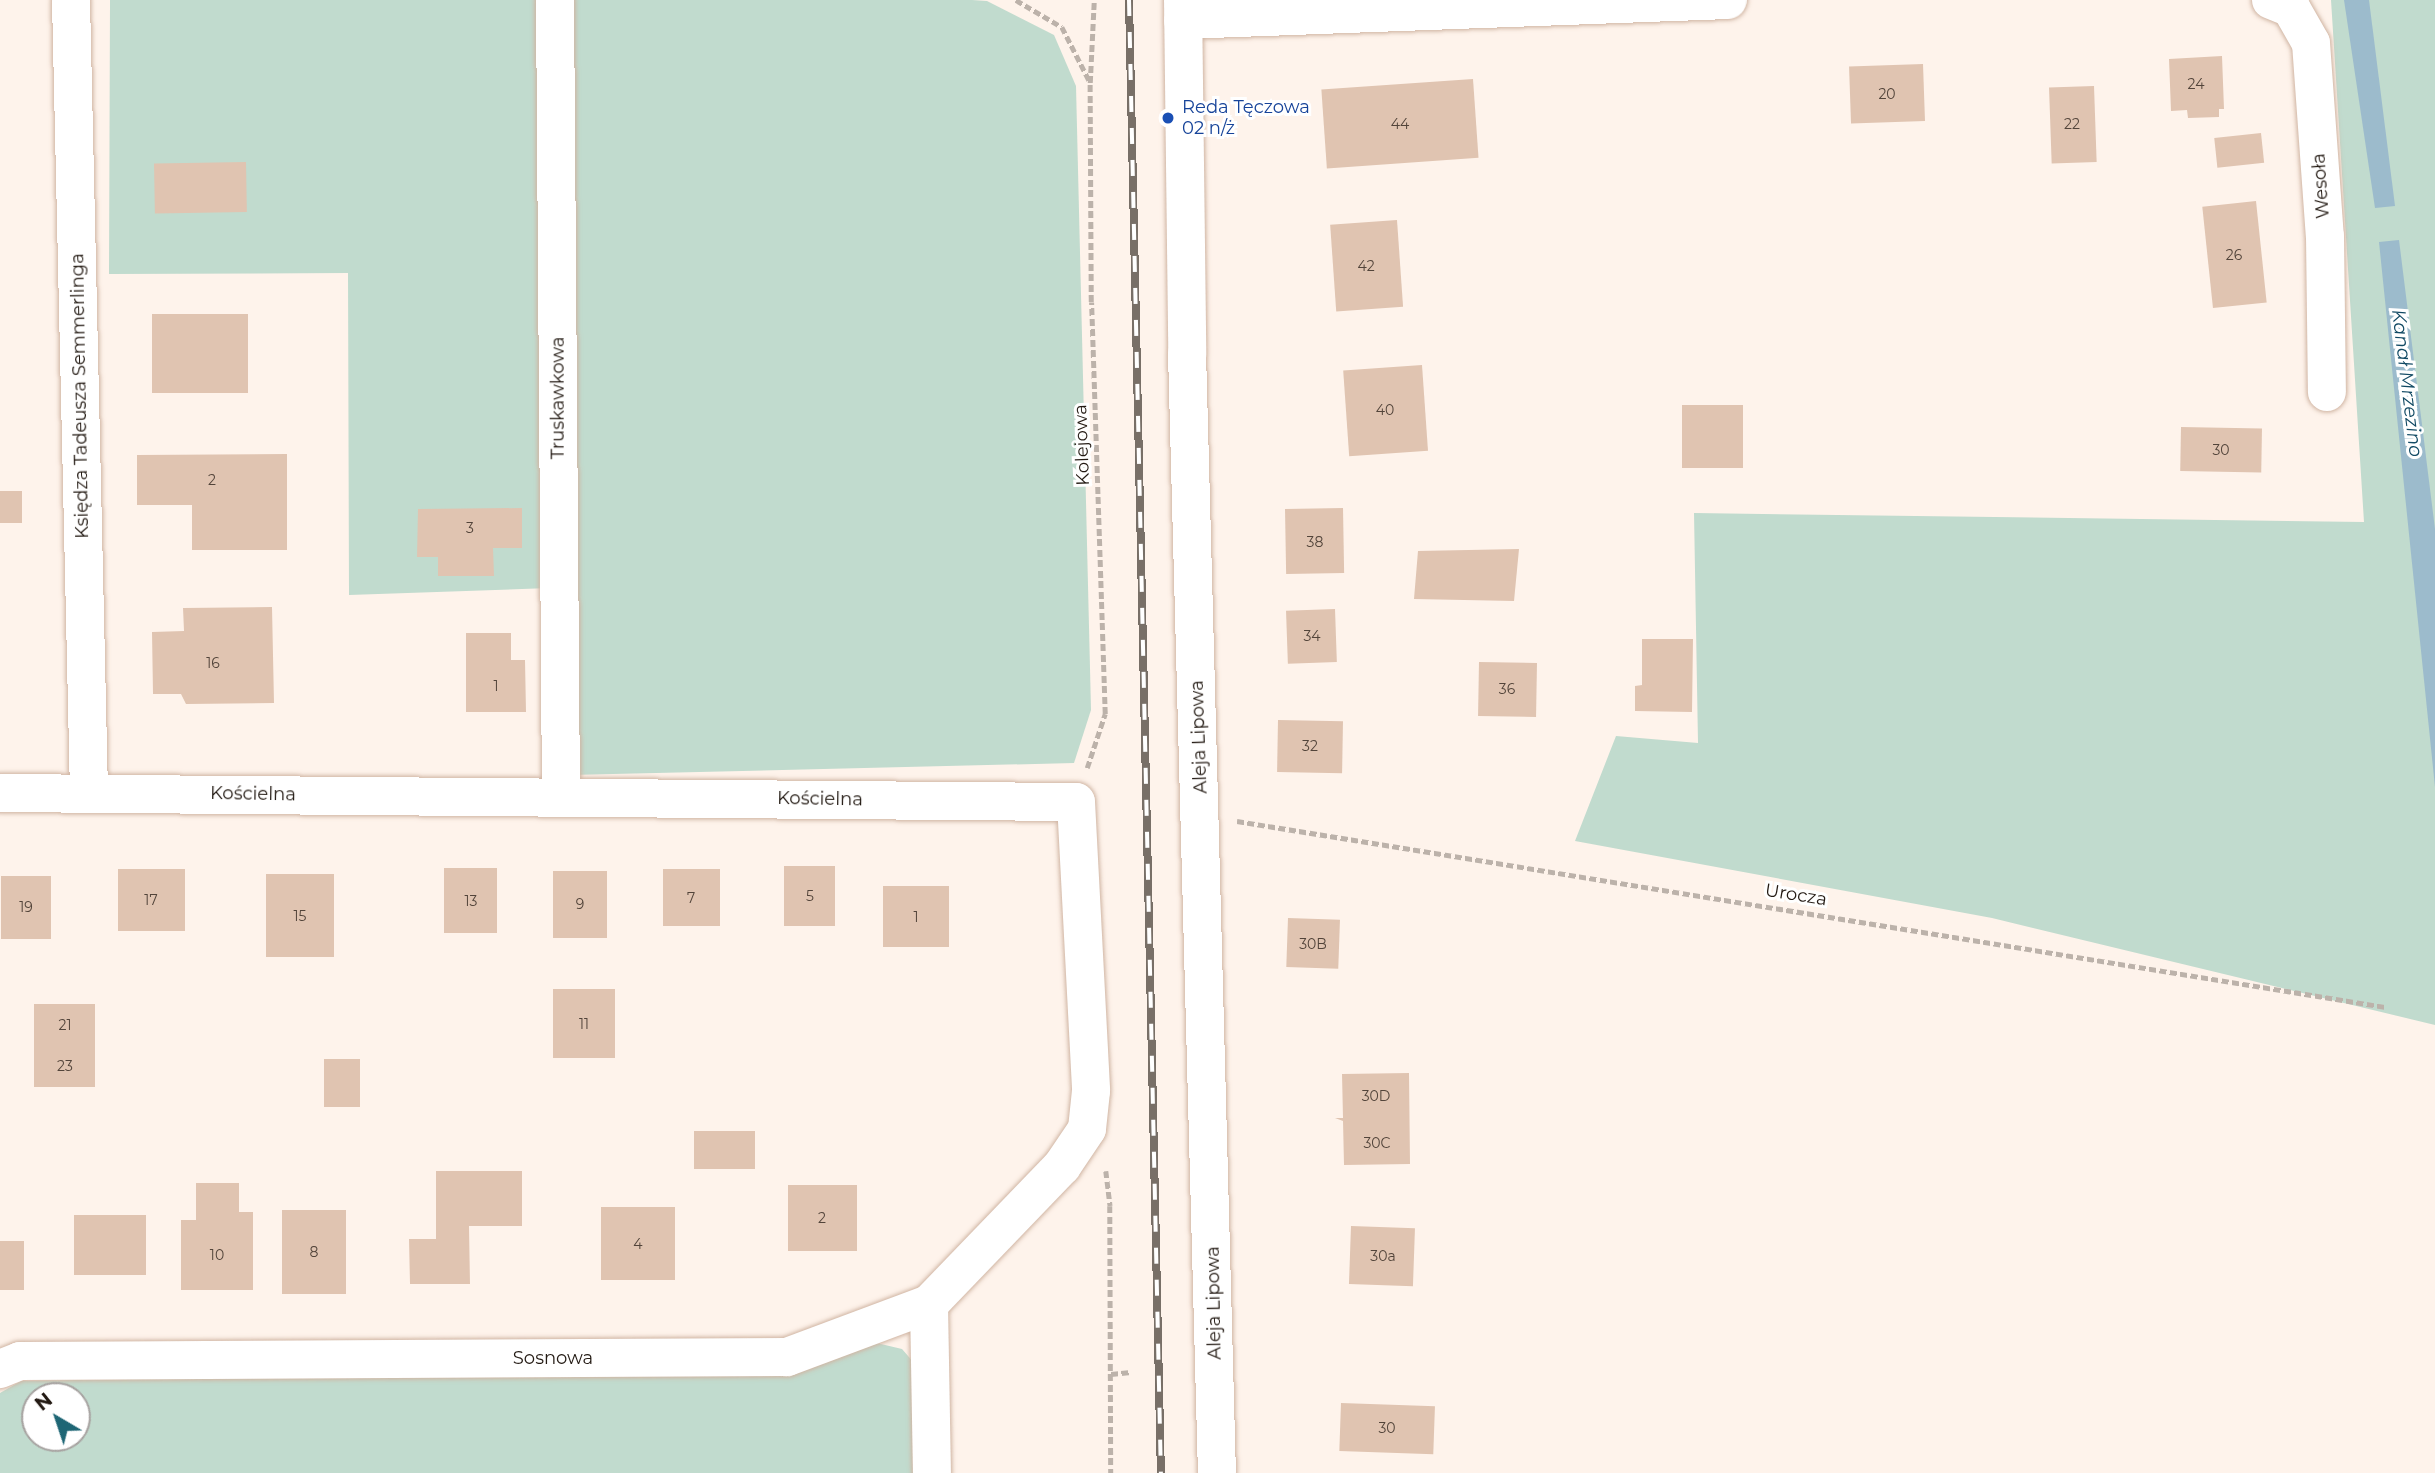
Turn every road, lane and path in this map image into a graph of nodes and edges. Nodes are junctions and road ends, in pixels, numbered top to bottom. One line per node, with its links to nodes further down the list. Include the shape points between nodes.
1 (72, 0): 11 (street, Księdza Tadeusza Semmerlinga)
2 (555, 0): 12 (street, Truskawkowa)
3 (1016, 0): 8 (path, via 1062,27)
4 (1094, 0): 8 (path, Kolejowa)
5 (1728, 0): 7 (street)
6 (2271, 0): 9 (street, Wesoła, via 2291,8 2311,43 2325,236)
7 (1183, 10): 14 (street, Aleja Lipowa)
8 (1090, 83): 13 (path, Kolejowa, via 1091,302 1105,714)
9 (2326, 392)
10 (0, 793): 11 (street, Kościelna)
11 (89, 793): 12 (street, Kościelna)
12 (561, 797): 13 (street, Kościelna)
13 (1076, 802): 16 (street, via 1091,1091)
14 (1201, 815): 15 (path, Urocza); 23 (street, Aleja Lipowa)
15 (2386, 1007)
16 (1087, 1129): 17 (street, via 1062,1166); 20 (path, via 1104,1159 1110,1206)
17 (929, 1304): 18 (street, Sosnowa, via 787,1357 20,1362); 21 (street)
18 (0, 1369)
19 (1131, 1372): 20 (path)
20 (1111, 1374): 22 (path)
21 (932, 1473)
22 (1111, 1473)
23 (1217, 1473)

